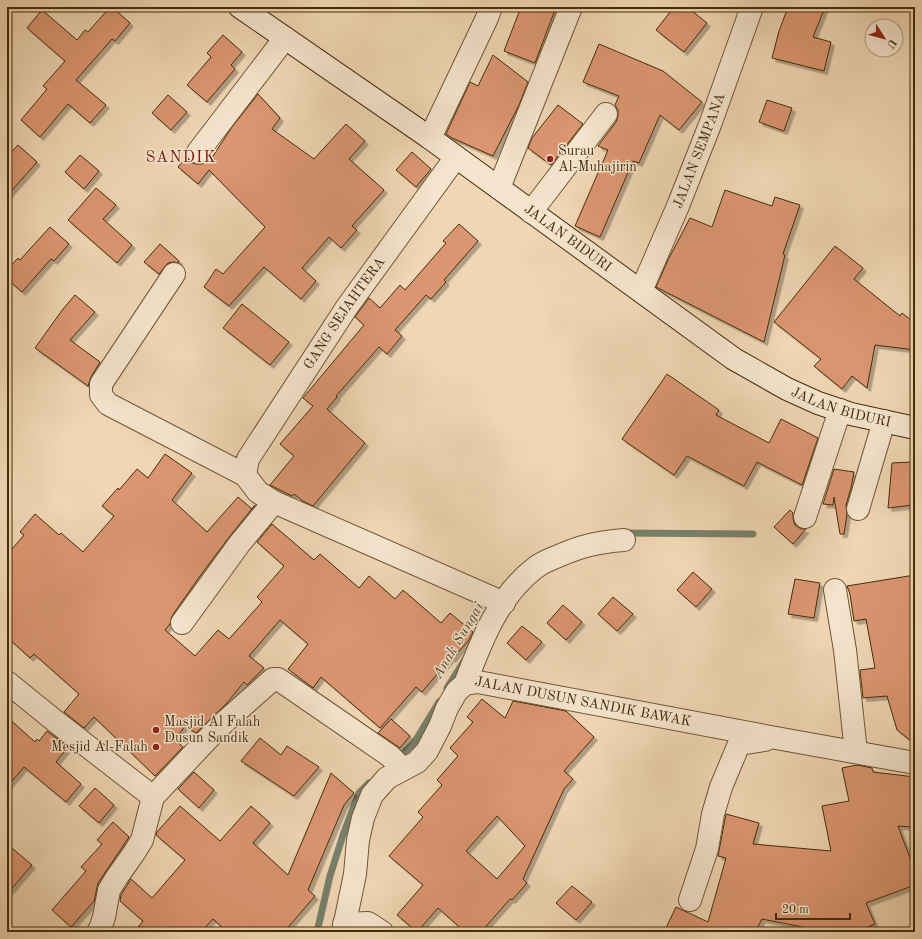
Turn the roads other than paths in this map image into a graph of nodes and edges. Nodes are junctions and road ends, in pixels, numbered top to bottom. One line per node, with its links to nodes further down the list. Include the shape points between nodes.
1 (240, 7): 5 (street, JALAN BIDURI)
2 (491, 7): 7 (street)
3 (571, 7): 10 (street)
4 (752, 7): 13 (street, JALAN SEMPANA, via 703,143)
5 (285, 38): 7 (street, JALAN BIDURI); 8 (street)
6 (606, 114): 11 (street)
7 (430, 138): 9 (street, JALAN BIDURI)
8 (198, 152)
9 (456, 157): 10 (street, JALAN BIDURI); 17 (street, GANG SEJAHTERA, via 342,314 248,459)
10 (499, 188): 11 (street, JALAN BIDURI)
11 (531, 212): 13 (street, JALAN BIDURI)
12 (174, 274): 17 (street, via 101,384 101,395 108,404)
13 (641, 291): 14 (street, JALAN BIDURI, via 734,359 818,403)
14 (840, 410): 15 (street, JALAN BIDURI); 20 (street)
15 (884, 421): 16 (street, JALAN BIDURI); 19 (street)
16 (915, 428)
17 (245, 475): 18 (street, via 258,492)
18 (274, 502): 23 (street); 24 (street)
19 (858, 509)
20 (805, 518)
21 (624, 540): 23 (street, via 593,543 548,560 523,578)
22 (835, 590): 28 (street, via 845,650)
23 (501, 601): 26 (street)
24 (182, 622)
25 (7, 682): 31 (street)
26 (465, 684): 27 (street, JALAN DUSUN SANDIK BAWAK, via 478,682); 29 (street, JALAN DUSUN SANDIK BAWAK, via 457,691 447,708 427,751 417,762)
27 (776, 738): 28 (street, JALAN DUSUN SANDIK BAWAK); 32 (street, via 739,744 721,787 707,849)
28 (856, 752): 30 (street, JALAN DUSUN SANDIK BAWAK)
29 (396, 762): 31 (street, via 278,679 273,679 218,727); 33 (street, JALAN DUSUN SANDIK BAWAK, via 387,778 372,795 362,818 355,874)
30 (915, 763)
31 (153, 797): 34 (street, via 142,840 109,890 104,917)
32 (690, 900)
33 (344, 928): 35 (street, via 368,923)
34 (98, 932)
35 (382, 932)

